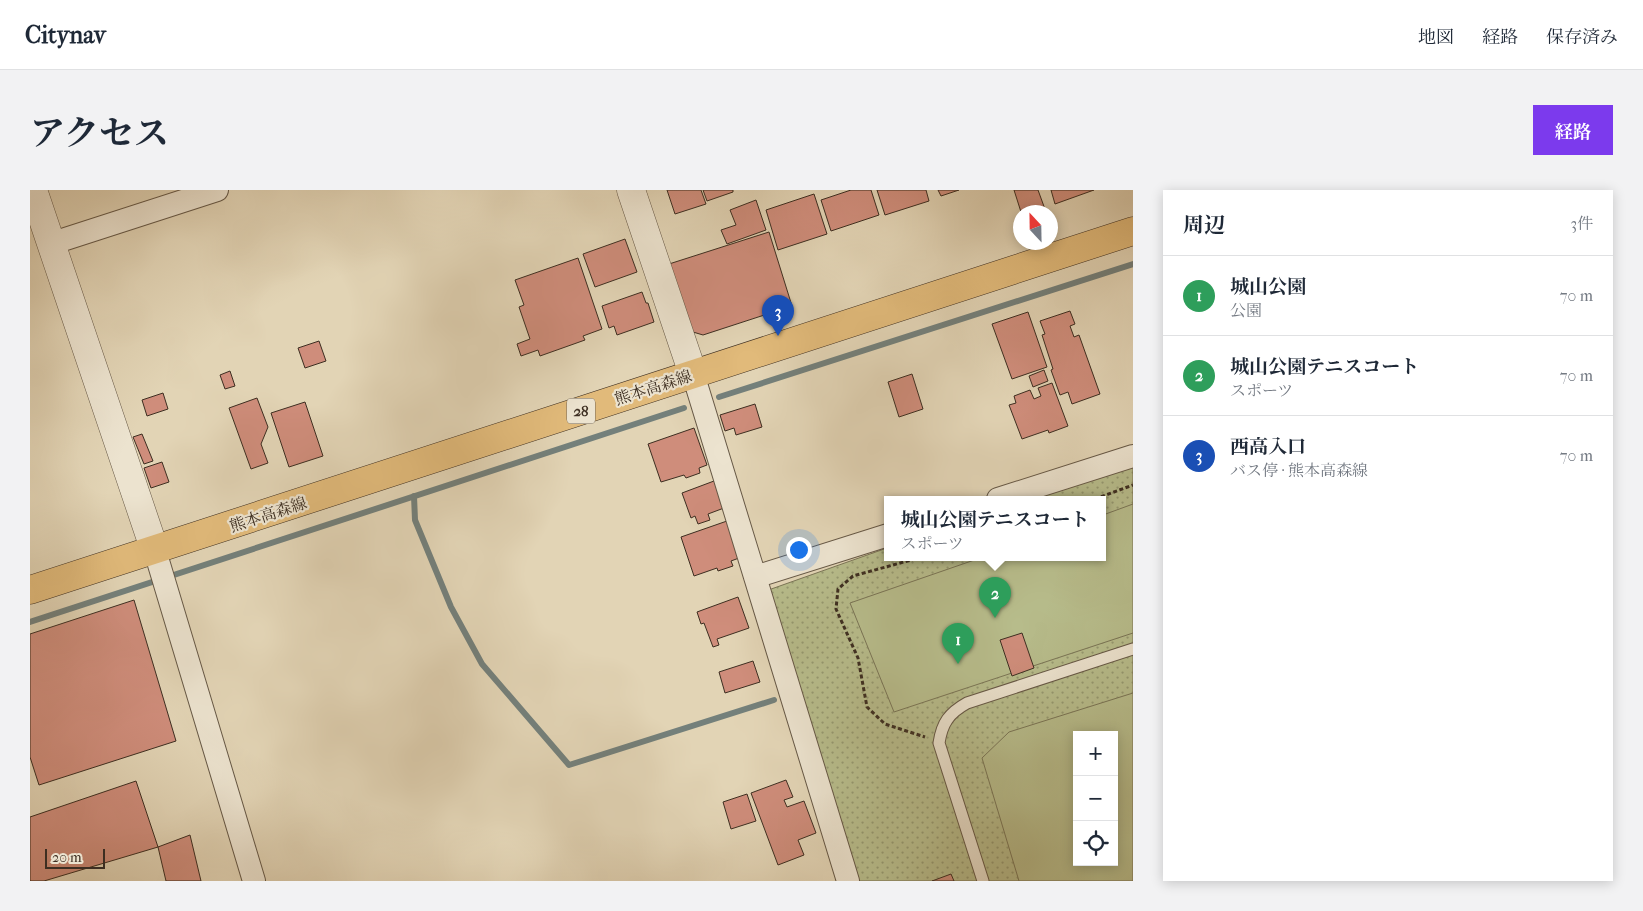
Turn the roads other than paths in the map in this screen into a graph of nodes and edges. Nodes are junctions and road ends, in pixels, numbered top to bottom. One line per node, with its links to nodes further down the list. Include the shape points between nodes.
1 (33, 190): 5 (street)
2 (217, 190): 5 (street)
3 (631, 190): 6 (street)
4 (1133, 231): 6 (main road, 熊本高森線 / 28)
5 (50, 244): 10 (street)
6 (693, 374): 10 (main road, 熊本高森線 / 28); 11 (street)
7 (1133, 456): 8 (street)
8 (1007, 496)
9 (884, 536): 11 (street)
10 (155, 551): 12 (main road, 熊本高森線 / 28); 14 (street)
11 (755, 577): 15 (street)
12 (30, 590)
13 (1133, 649): 16 (lane, via 967,703 947,720 939,741)
14 (254, 881)
15 (848, 881)
16 (983, 881)

